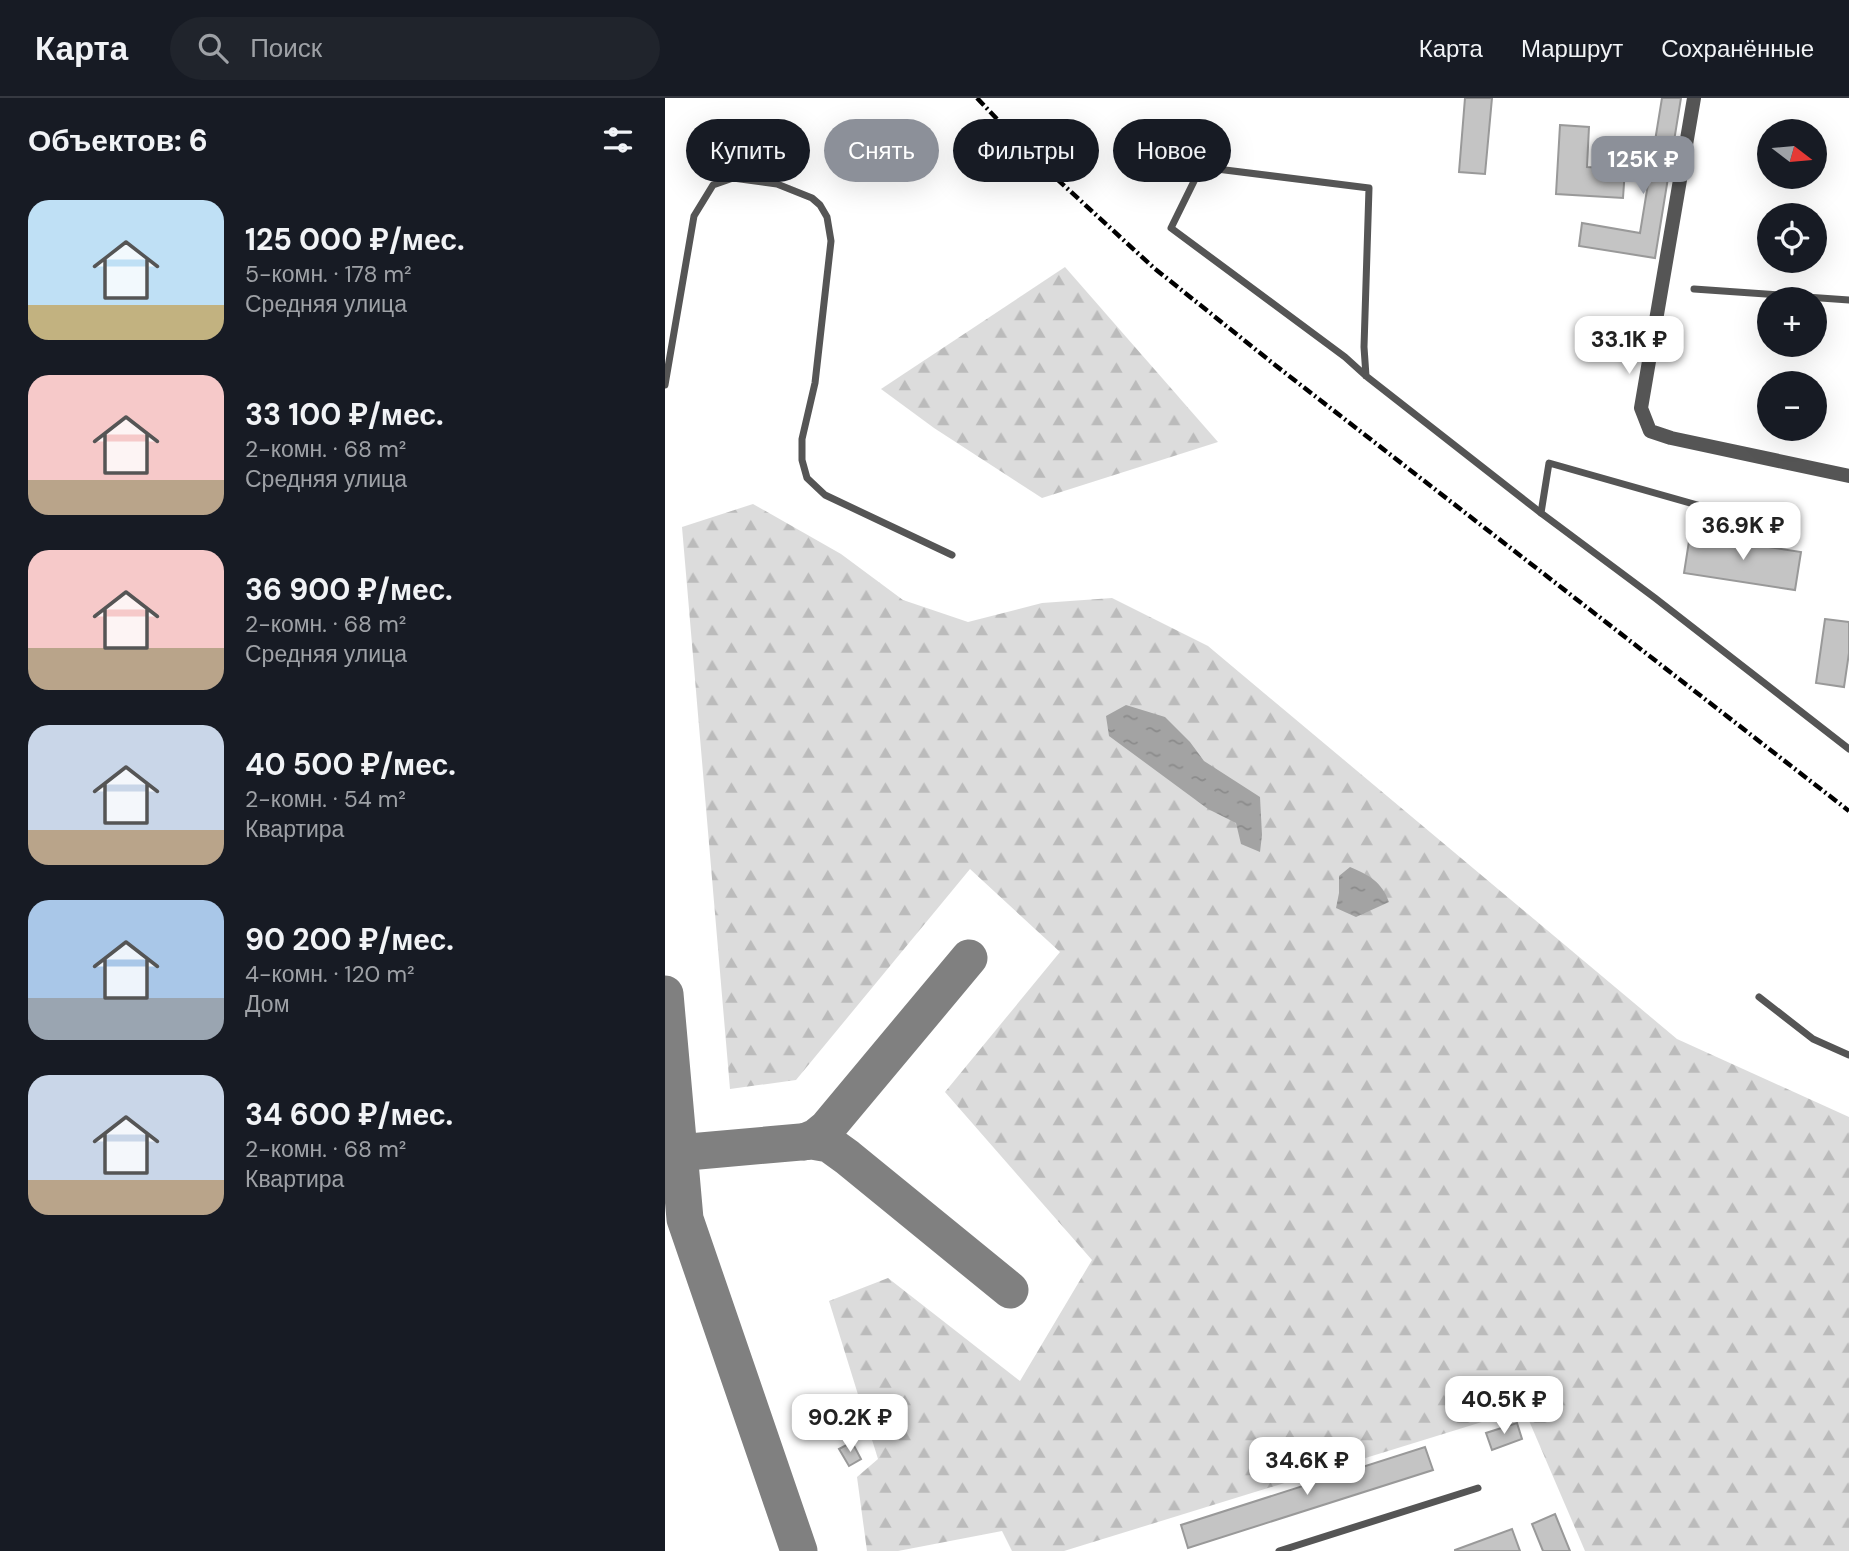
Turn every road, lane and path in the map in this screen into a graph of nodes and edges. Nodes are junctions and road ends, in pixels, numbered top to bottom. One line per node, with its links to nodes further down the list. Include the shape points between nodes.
1 (1694, 98): 6 (street, via 1641,408 1650,431)
2 (1694, 289): 3 (lane)
3 (1849, 300)
4 (1366, 376): 4 (lane, via 1171,228 1201,167 1369,188); 7 (lane)
5 (665, 385): 9 (lane, via 694,216 713,185 733,178 777,184 812,198 827,217 831,241 815,383 802,439 807,478 825,495)
6 (1849, 476)
7 (1541, 513): 8 (lane, via 1549,463); 10 (lane)
8 (1789, 531)
9 (952, 555)
10 (1849, 749)
11 (1759, 997): 12 (lane, via 1813,1039)
12 (1849, 1055)
13 (1478, 1488): 14 (lane)
14 (1279, 1551)

